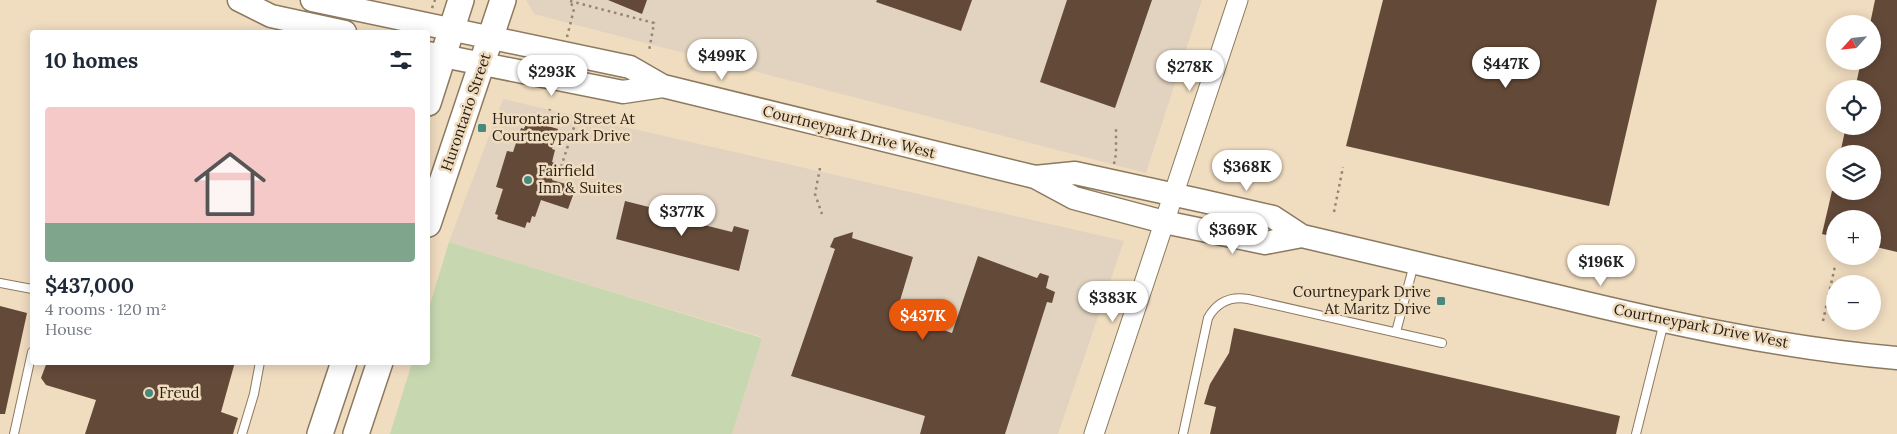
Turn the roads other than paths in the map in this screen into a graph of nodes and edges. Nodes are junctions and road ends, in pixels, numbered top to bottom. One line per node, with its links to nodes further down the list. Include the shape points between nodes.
1 (239, 0): 7 (main road, via 271,16)
2 (312, 0): 6 (main road, Courtneypark Drive West)
3 (461, 0): 6 (main road)
4 (503, 0): 8 (main road, Hurontario Street)
5 (1238, 0): 14 (street)
6 (452, 29): 8 (main road, Courtneypark Drive West); 9 (main road)
7 (336, 30)
8 (491, 38): 10 (main road, Hurontario Street); 11 (main road, Courtneypark Drive West, via 630,66)
9 (435, 55): 10 (main road, Courtneypark Drive West); 12 (main road)
10 (482, 65): 11 (main road, Courtneypark Drive West, via 623,92); 15 (main road, Hurontario Street)
11 (663, 86): 13 (main road, Courtneypark Drive West)
12 (430, 89)
13 (1035, 177): 14 (main road, Courtneypark Drive West, via 1075,173); 16 (main road, Courtneypark Drive West, via 1074,198)
14 (1173, 195): 16 (street); 17 (main road, Courtneypark Drive West, via 1273,217)
15 (430, 218)
16 (1164, 222): 17 (main road, Courtneypark Drive West, via 1265,242); 33 (street)
17 (1302, 236): 18 (main road, Courtneypark Drive West)
18 (1414, 263): 21 (main road, Courtneypark Drive West); 22 (lane)
19 (0, 283): 20 (lane)
20 (30, 289)
21 (1664, 322): 24 (main road, Courtneypark Drive West, via 1756,339); 35 (lane)
22 (1396, 332): 23 (lane); 34 (lane, via 1238,298 1220,303 1208,318)
23 (1442, 343)
24 (1897, 358)
25 (30, 361): 29 (lane)
26 (259, 365): 30 (lane)
27 (343, 365): 31 (main road)
28 (379, 365): 32 (main road)
29 (14, 434)
30 (242, 434)
31 (320, 434)
32 (356, 434)
33 (1094, 434)
34 (1183, 434)
35 (1636, 434)

